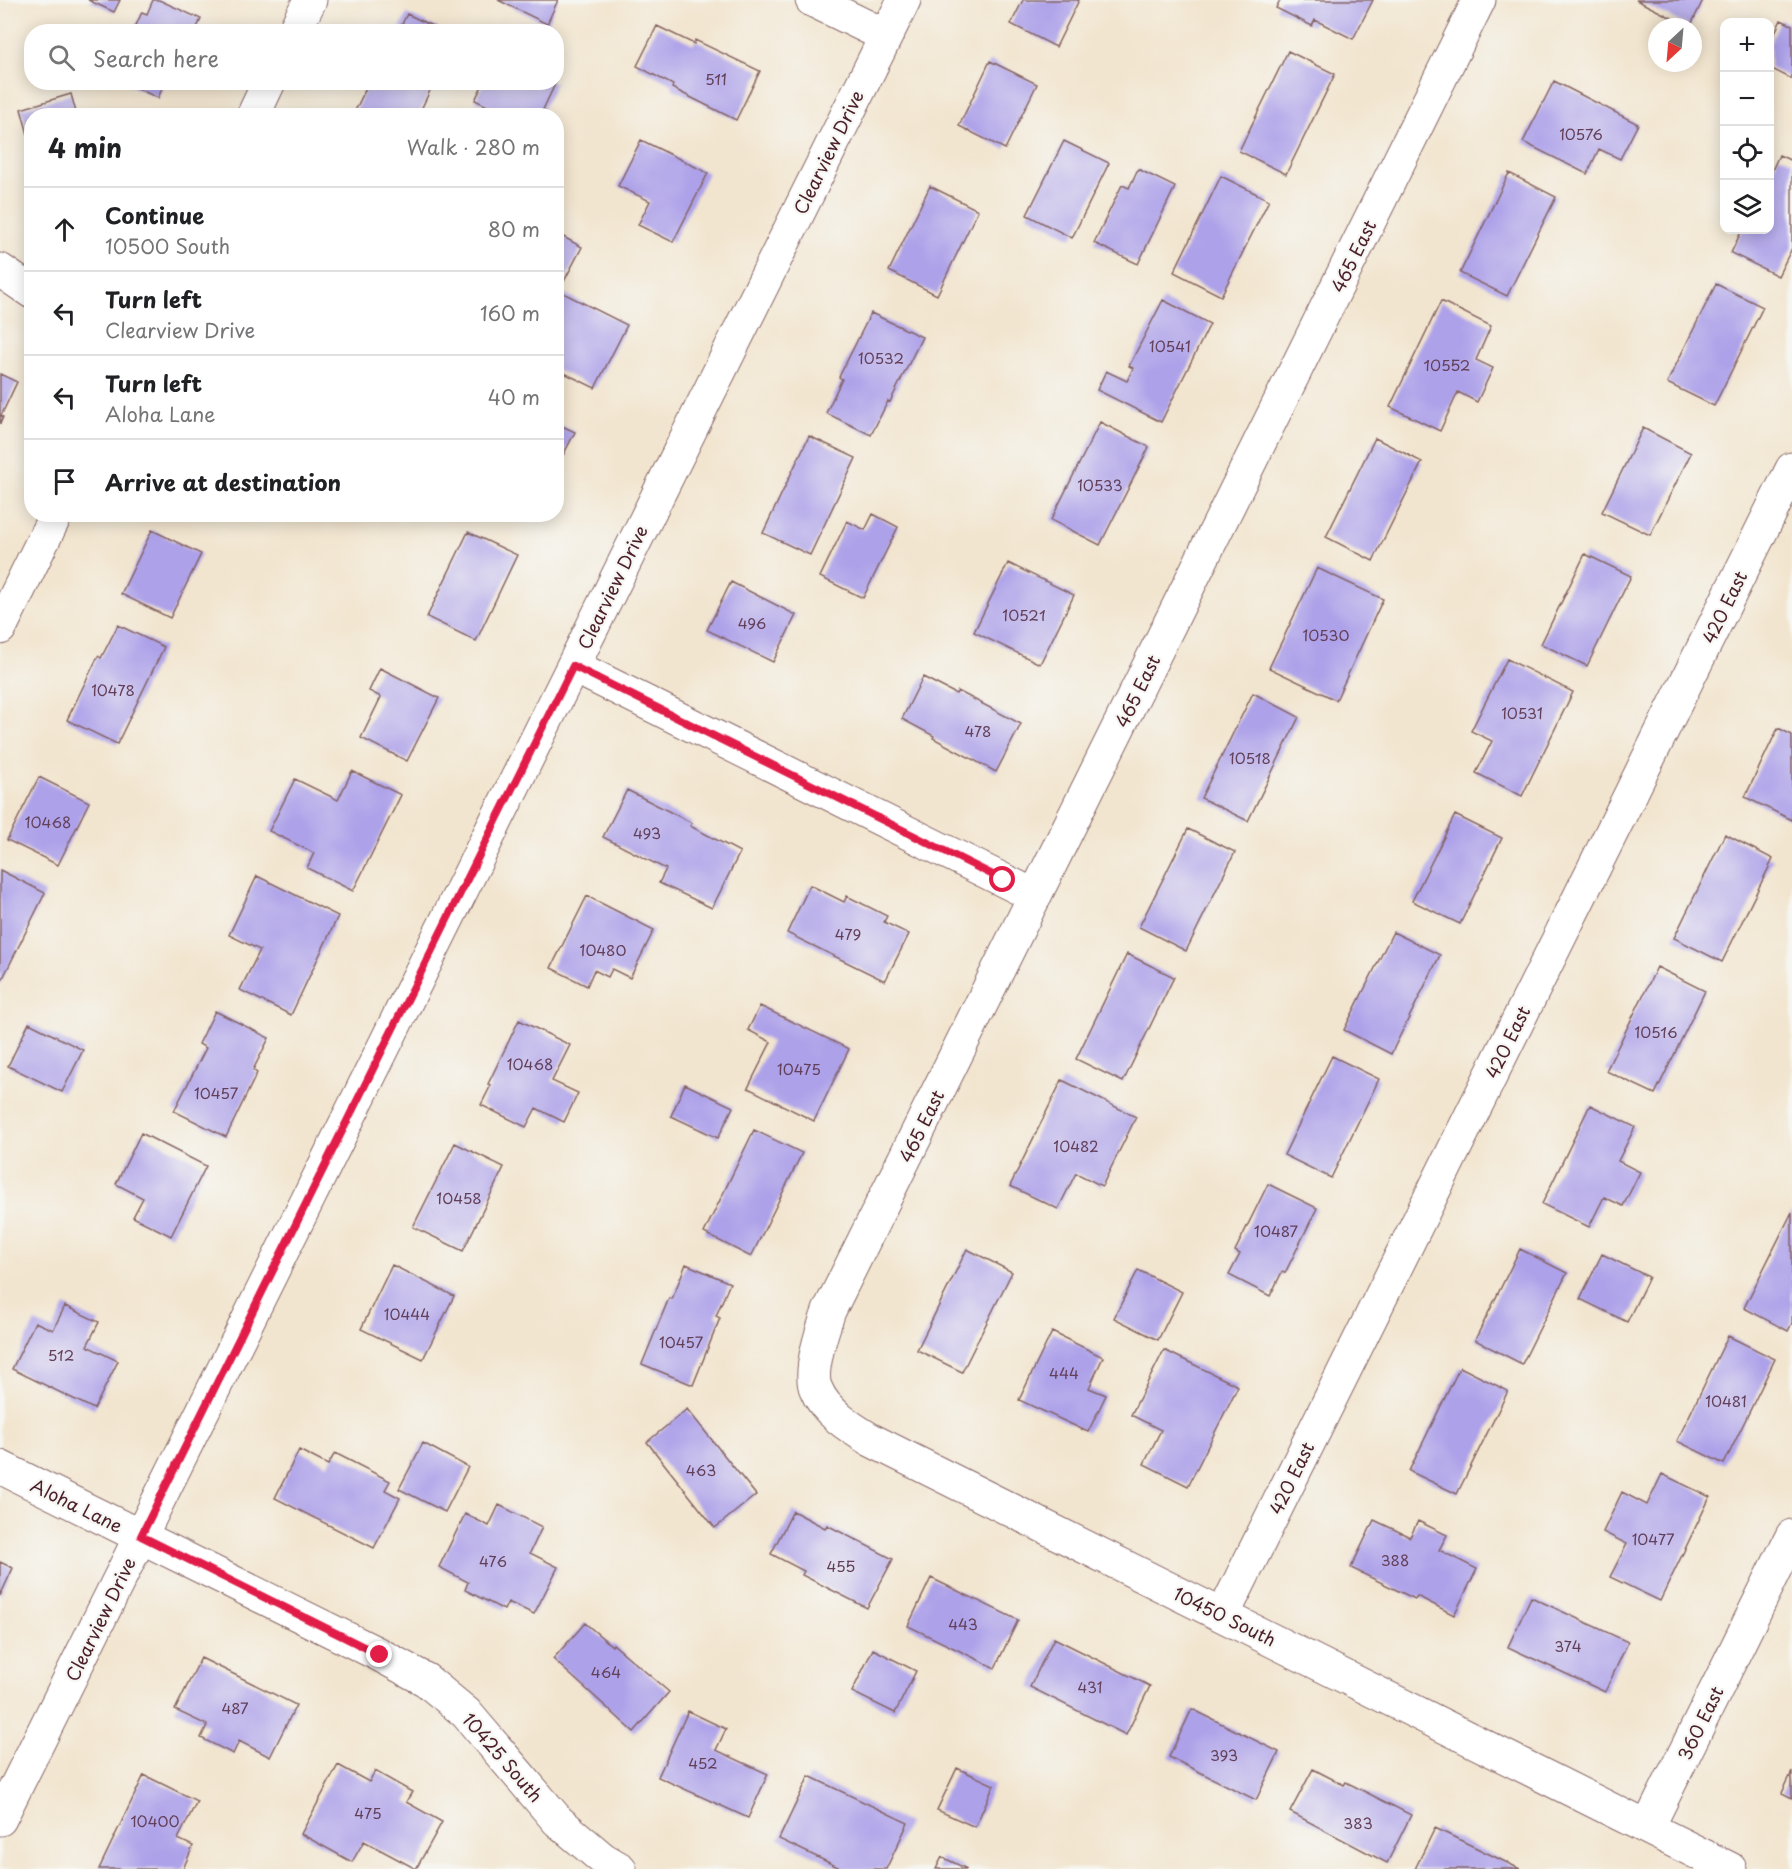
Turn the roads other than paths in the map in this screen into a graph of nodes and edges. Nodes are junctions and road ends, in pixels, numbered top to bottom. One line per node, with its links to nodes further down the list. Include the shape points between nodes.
1 (310, 0): 5 (street)
2 (812, 0): 6 (street)
3 (904, 0): 6 (street, Clearview Drive)
4 (1479, 0): 15 (street, 465 East)
5 (298, 24)
6 (886, 36): 14 (street, Clearview Drive)
7 (265, 90): 8 (street)
8 (257, 108)
9 (0, 270): 10 (street)
10 (24, 286)
11 (1792, 469): 20 (street, 420 East)
12 (52, 522): 13 (street)
13 (0, 628)
14 (573, 666): 15 (street); 18 (street, Clearview Drive)
15 (1035, 896): 16 (street, 465 East, via 829,1311 815,1362)
16 (815, 1388): 20 (street, 10450 South, via 836,1414 871,1440)
17 (0, 1467): 18 (street, Aloha Lane)
18 (141, 1536): 21 (street, Aloha Lane); 22 (street, Clearview Drive)
19 (1792, 1536): 23 (street, 360 East)
20 (1223, 1615): 23 (street, 10450 South)
21 (380, 1655): 24 (street, 10425 South, via 426,1680 466,1713 558,1821)
22 (0, 1819)
23 (1648, 1827): 25 (street)
24 (620, 1869)
25 (1730, 1869)

